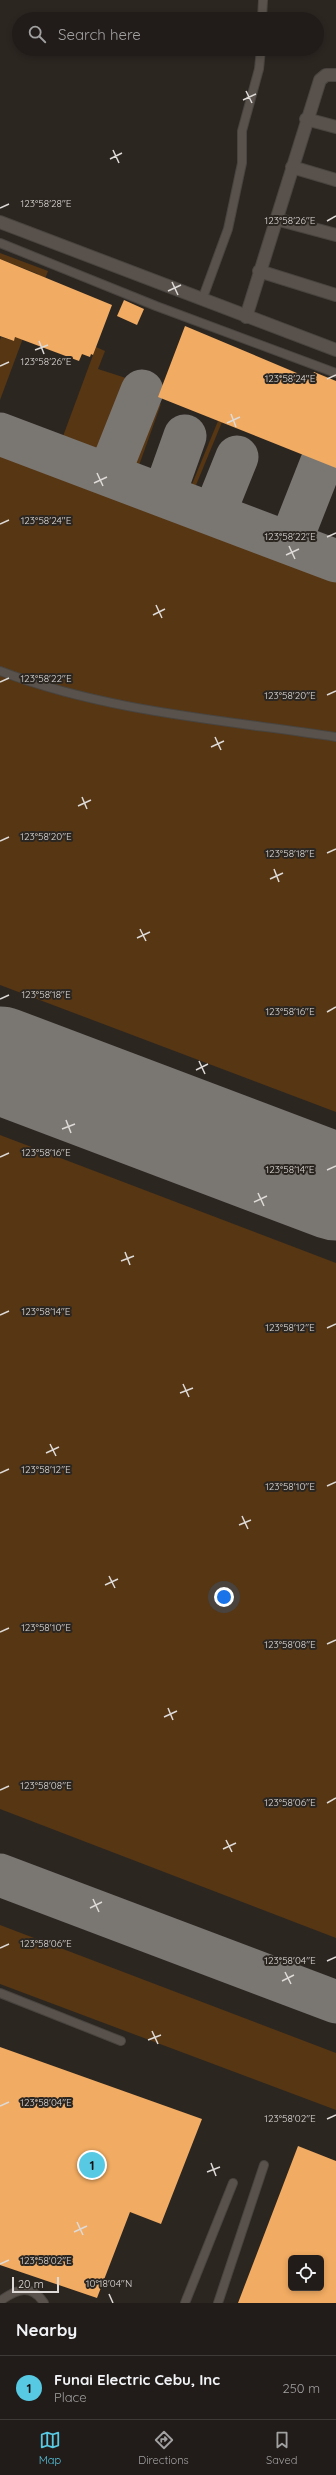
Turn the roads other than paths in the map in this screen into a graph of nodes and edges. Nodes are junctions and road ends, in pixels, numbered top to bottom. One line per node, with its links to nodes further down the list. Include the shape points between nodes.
1 (263, 0): 2 (lane)
2 (262, 12)
3 (260, 56): 15 (lane, via 242,131 242,163 228,229)
4 (336, 75): 5 (street, via 326,75 320,80)
5 (306, 119): 6 (street); 7 (street)
6 (336, 127)
7 (292, 167): 8 (street); 9 (street)
8 (336, 180)
9 (276, 219): 11 (street); 13 (street)
10 (0, 222): 15 (street)
11 (336, 235)
12 (0, 244): 18 (lane)
13 (259, 271): 14 (street); 16 (street)
14 (336, 295)
15 (202, 300): 16 (street)
16 (246, 317): 17 (street)
17 (336, 350)
18 (336, 374)
19 (0, 671): 20 (lane, via 72,694 127,706)
20 (336, 737)
21 (0, 1992): 22 (lane)
22 (121, 2041)
23 (264, 2165): 28 (lane)
24 (233, 2183): 27 (lane)
25 (0, 2301): 26 (lane, via 14,2291 24,2288 33,2291)
26 (44, 2303)
27 (185, 2303)
28 (218, 2303)

